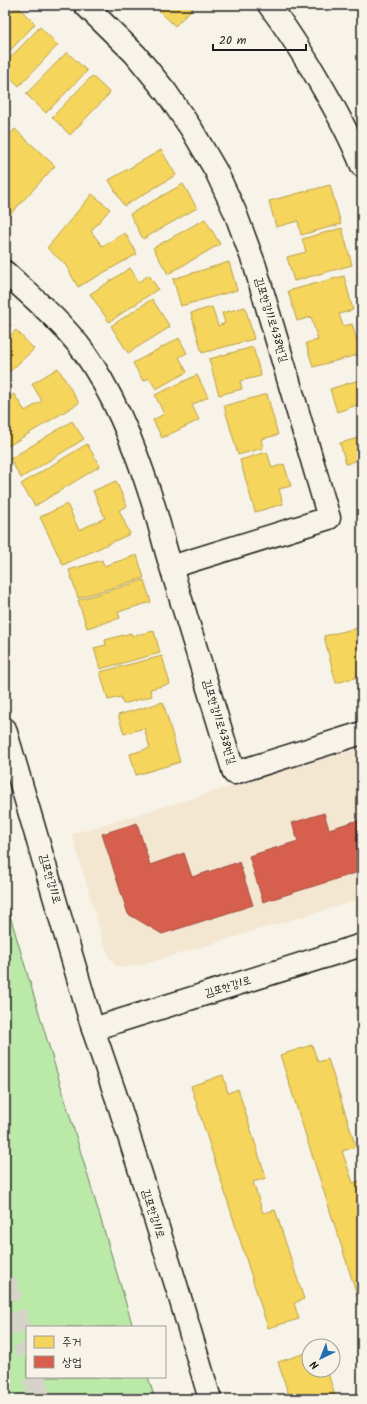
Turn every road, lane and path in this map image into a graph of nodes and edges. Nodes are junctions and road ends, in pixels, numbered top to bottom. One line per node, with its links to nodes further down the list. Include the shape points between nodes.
1 (85, 5): 5 (street, 김포한강11로438번길, via 135,54 166,92 216,171 235,212 255,266 328,518)
2 (269, 5): 3 (street, via 322,86)
3 (362, 166)
4 (5, 272): 5 (street, 김포한강11로438번길, via 62,326 83,351 102,381 134,449 152,499)
5 (171, 567): 7 (street, 김포한강11로438번길, via 234,773)
6 (5, 729): 9 (street, 김포한강11로)
7 (362, 733)
8 (362, 946): 9 (street, 김포한강1로)
9 (93, 1029): 10 (street, 김포한강11로, via 111,1123); 11 (street, 김포한강11로, via 178,1291)
10 (195, 1399)
11 (210, 1399)

